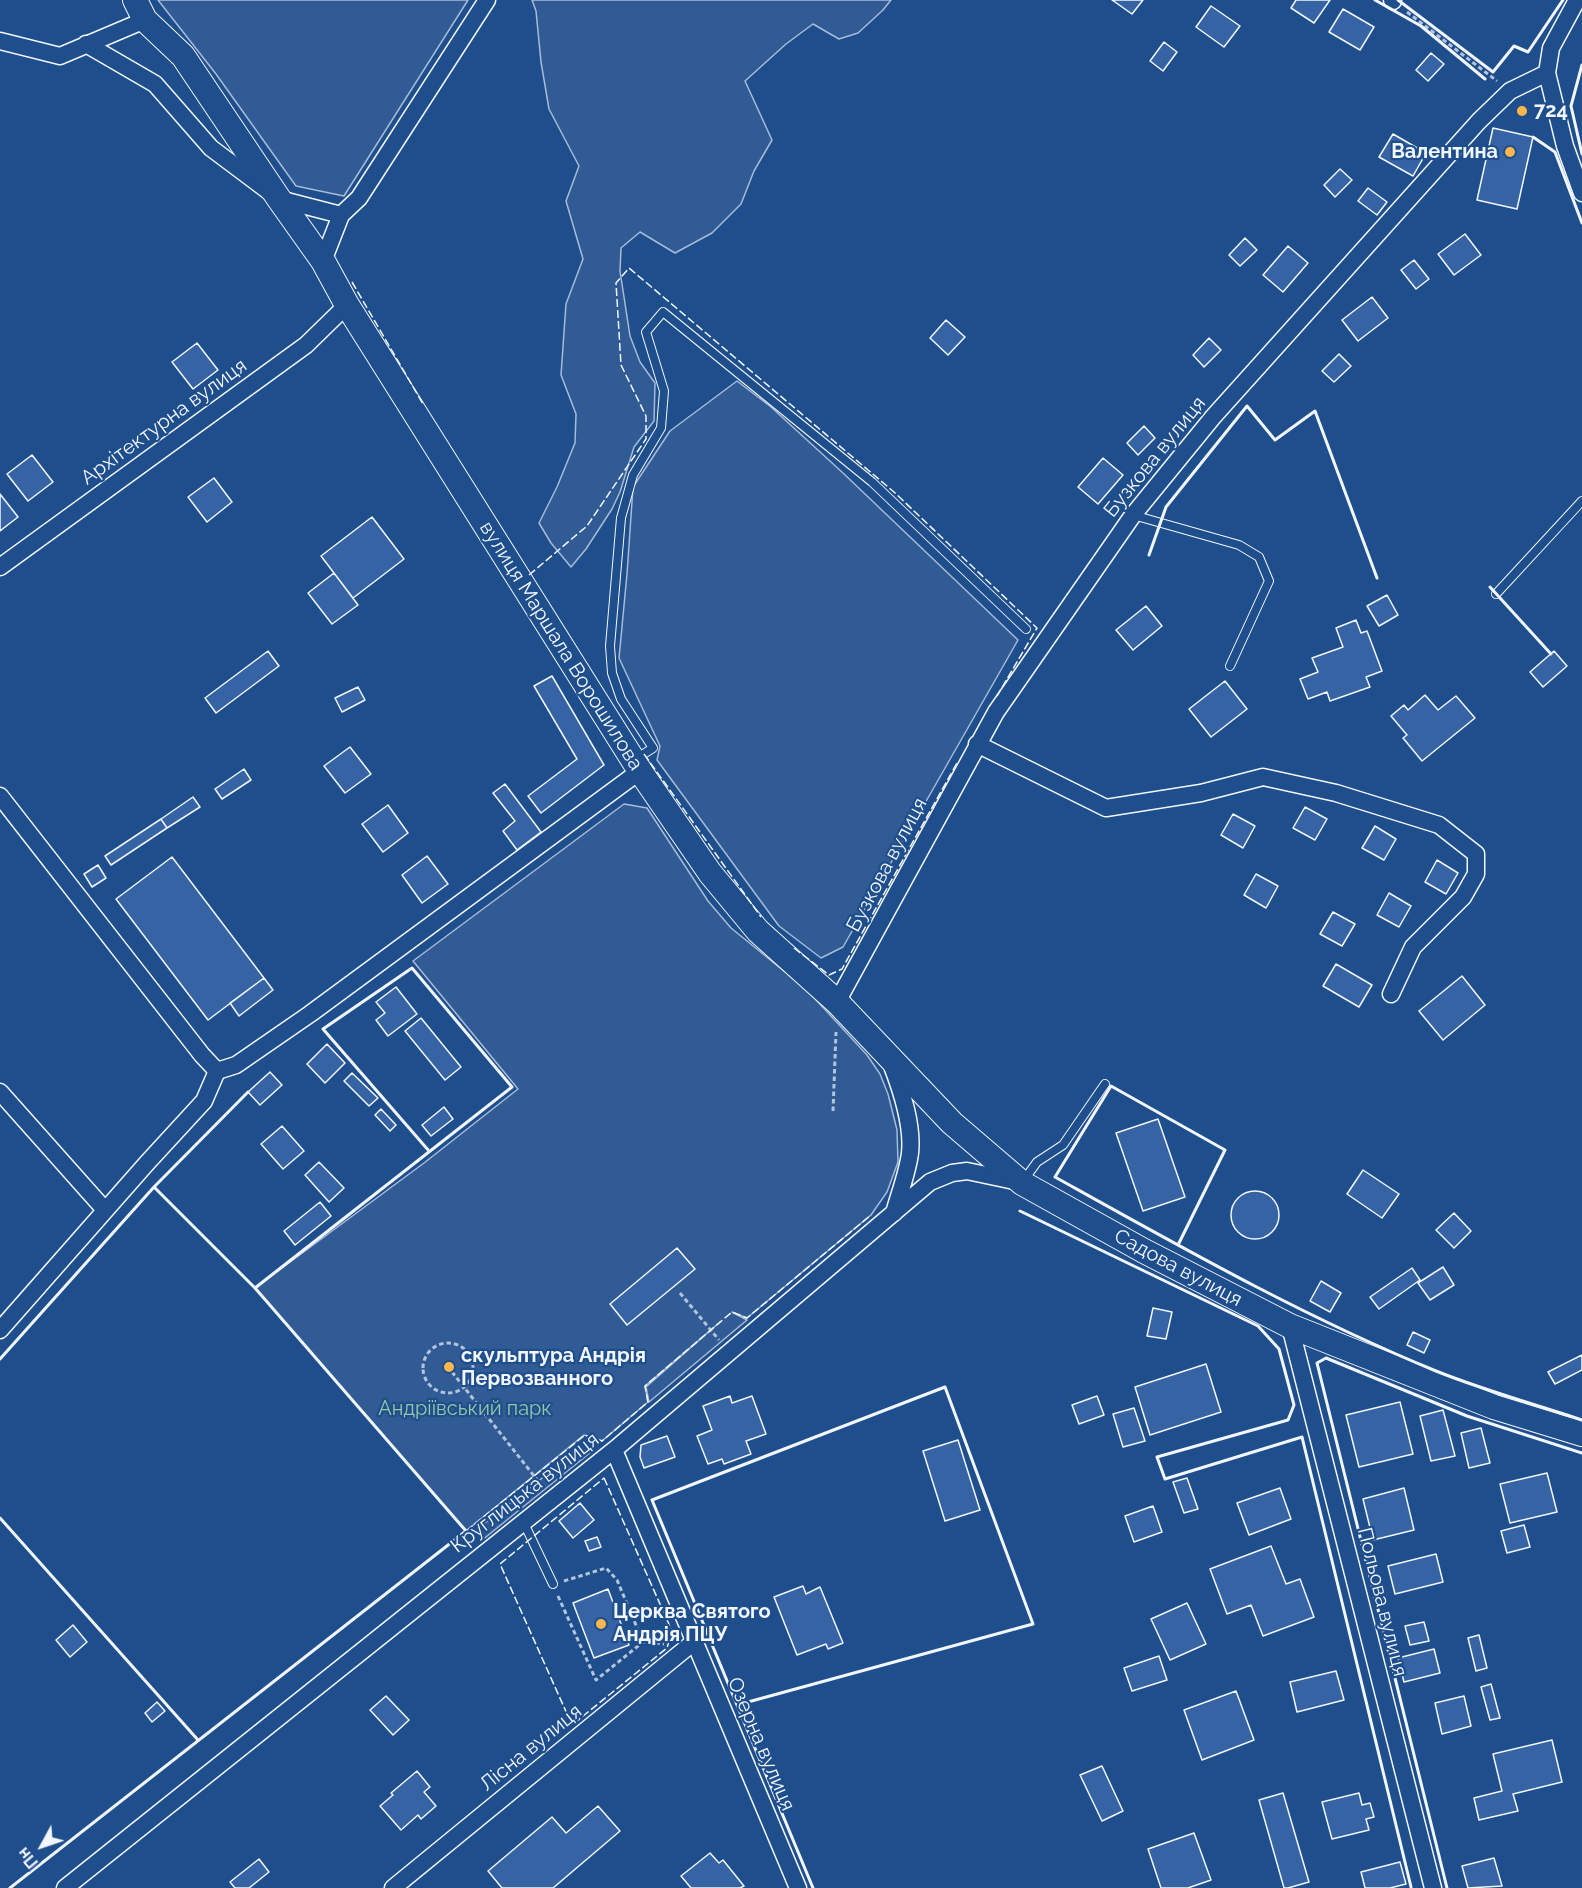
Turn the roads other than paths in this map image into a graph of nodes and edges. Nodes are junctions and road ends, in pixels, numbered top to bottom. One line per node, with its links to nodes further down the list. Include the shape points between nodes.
1 (487, 0): 9 (street, via 359,198)
2 (1576, 0): 6 (street, via 1551,48)
3 (140, 10): 5 (street); 8 (street, вулиця Маршала Ворошилова, via 183,56)
4 (0, 41): 5 (street, via 60,56)
5 (86, 44): 8 (street, via 154,84 211,148)
6 (1547, 74): 7 (street, via 1565,146); 13 (street, Бузкова вулиця, via 1510,91 1479,120 1213,417)
7 (1582, 193)
8 (279, 199): 9 (street); 10 (street, вулиця Маршала Ворошилова)
9 (341, 215): 10 (street)
10 (323, 261): 11 (street, вулиця Маршала Ворошилова)
11 (347, 305): 14 (street, Архітектурна вулиця, via 306,345); 19 (street, вулиця Маршала Ворошилова)
12 (1582, 501): 15 (lane)
13 (1133, 515): 17 (lane, via 1239,545 1259,557 1269,581); 18 (street, Бузкова вулиця)
14 (0, 567)
15 (1496, 594)
16 (1026, 629): 19 (lane, via 872,482 663,312 646,332 664,391 661,428 633,475 621,518 610,646 612,673 621,699 653,748)
17 (1230, 666)
18 (977, 744): 21 (street, via 1106,808 1201,794 1263,777 1336,793 1439,825 1476,854 1476,874 1463,897 1413,947); 22 (street, Бузкова вулиця)
19 (637, 765): 22 (street, вулиця Маршала Ворошилова, via 710,873 758,931); 24 (street, via 310,1014 236,1065)
20 (0, 796): 24 (street)
21 (1391, 994)
22 (837, 1002): 23 (street, Садова вулиця)
23 (887, 1054): 27 (street, Садова вулиця, via 952,1123); 29 (street, via 909,1124 910,1154)
24 (217, 1071): 28 (street, via 204,1101)
25 (1105, 1084): 27 (lane, via 1063,1145 1037,1162)
26 (0, 1092): 28 (street)
27 (1022, 1183): 29 (street, Круглицька вулиця, via 967,1171 952,1173 930,1182); 30 (street, Садова вулиця)
28 (105, 1210): 31 (street)
29 (894, 1213): 33 (street, Круглицька вулиця)
30 (1290, 1326): 32 (street, Садова вулиця, via 1494,1407); 40 (street, Польова вулиця)
31 (0, 1330)
32 (1582, 1434)
33 (614, 1450): 34 (street, Круглицька вулиця); 36 (street, Озерна вулиця)
34 (523, 1520): 35 (lane); 37 (street, Круглицька вулиця)
35 (553, 1584)
36 (695, 1641): 38 (street, Лісна вулиця); 39 (street, Озерна вулиця)
37 (65, 1888)
38 (393, 1888)
39 (798, 1888)
40 (1433, 1888)

